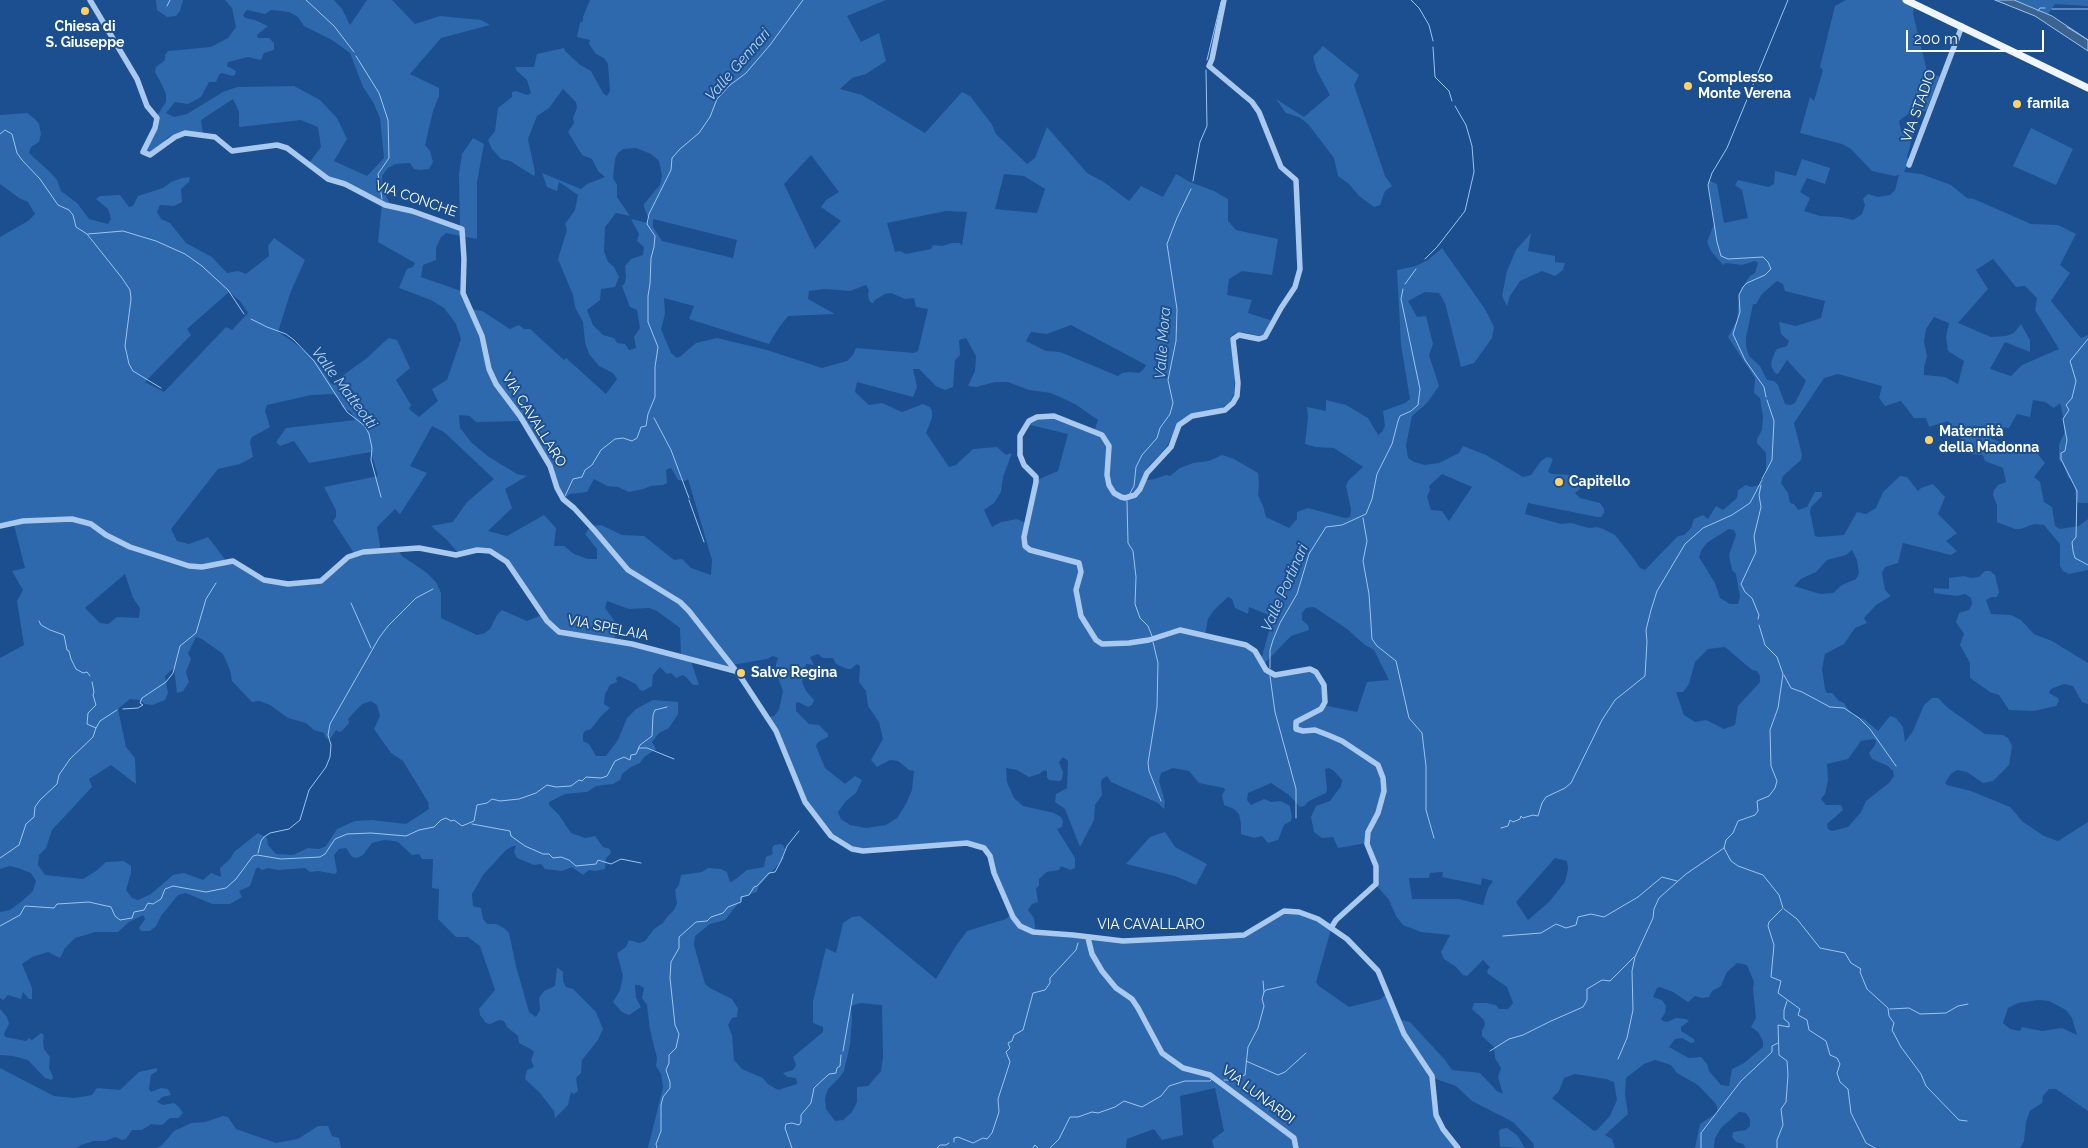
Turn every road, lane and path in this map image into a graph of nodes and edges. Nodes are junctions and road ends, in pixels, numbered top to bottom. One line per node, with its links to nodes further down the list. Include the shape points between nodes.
1 (90, 0): 7 (street, VIA CONCHE, via 137,79 147,106 157,118 143,152 150,154 175,136 185,133 215,137 232,151 277,145 287,148 328,179 385,204)
2 (1224, 0): 10 (street, via 1209,66 1252,102 1281,167 1296,180 1300,269 1295,287 1265,337 1259,339 1240,334 1233,339 1238,383 1233,403 1225,410 1192,416 1179,425 1171,447 1147,472 1135,495 1121,497 1109,485 1109,446 1102,435 1054,416 1029,421 1022,430 1020,455 1024,465 1036,477 1024,537 1026,546 1033,551 1078,564 1081,572 1076,590 1081,616 1102,644 1148,640 1180,630 1246,645 1256,651 1266,670 1275,675 1310,669 1316,672 1326,693 1325,702 1321,709 1296,722 1296,729 1328,734 1378,765 1384,791 1368,832 1367,844 1376,866 1376,884)
3 (1906, 0): 4 (main road)
4 (1962, 26): 5 (main road); 6 (street, VIA STADIO)
5 (2088, 88)
6 (1909, 165)
7 (462, 229): 9 (street, VIA CAVALLARO, via 463,294 482,336 489,369 550,466 563,499 628,570 685,606)
8 (0, 526): 9 (street, VIA SPELAIA, via 23,521 72,519 91,524 130,547 171,560 202,567 234,562 264,580 288,584 321,581 358,552 419,548 456,555 490,550 507,562 547,621 559,632 638,646)
9 (735, 671): 11 (street, VIA CAVALLARO, via 776,731 805,802 831,836 852,849 863,851 967,843 984,848 1013,917 1020,926 1033,932)
10 (1331, 928): 11 (street, VIA CAVALLARO, via 1318,919 1284,910 1244,935 1123,941); 13 (street, VIA CAVALLARO, via 1347,939 1378,971 1404,1034 1432,1076 1436,1115)
11 (1088, 938): 12 (street, VIA LUNARDI, via 1092,954 1102,971 1116,988 1132,999 1162,1052 1183,1068 1210,1075 1294,1138)
12 (1296, 1148)
13 (1458, 1148)

